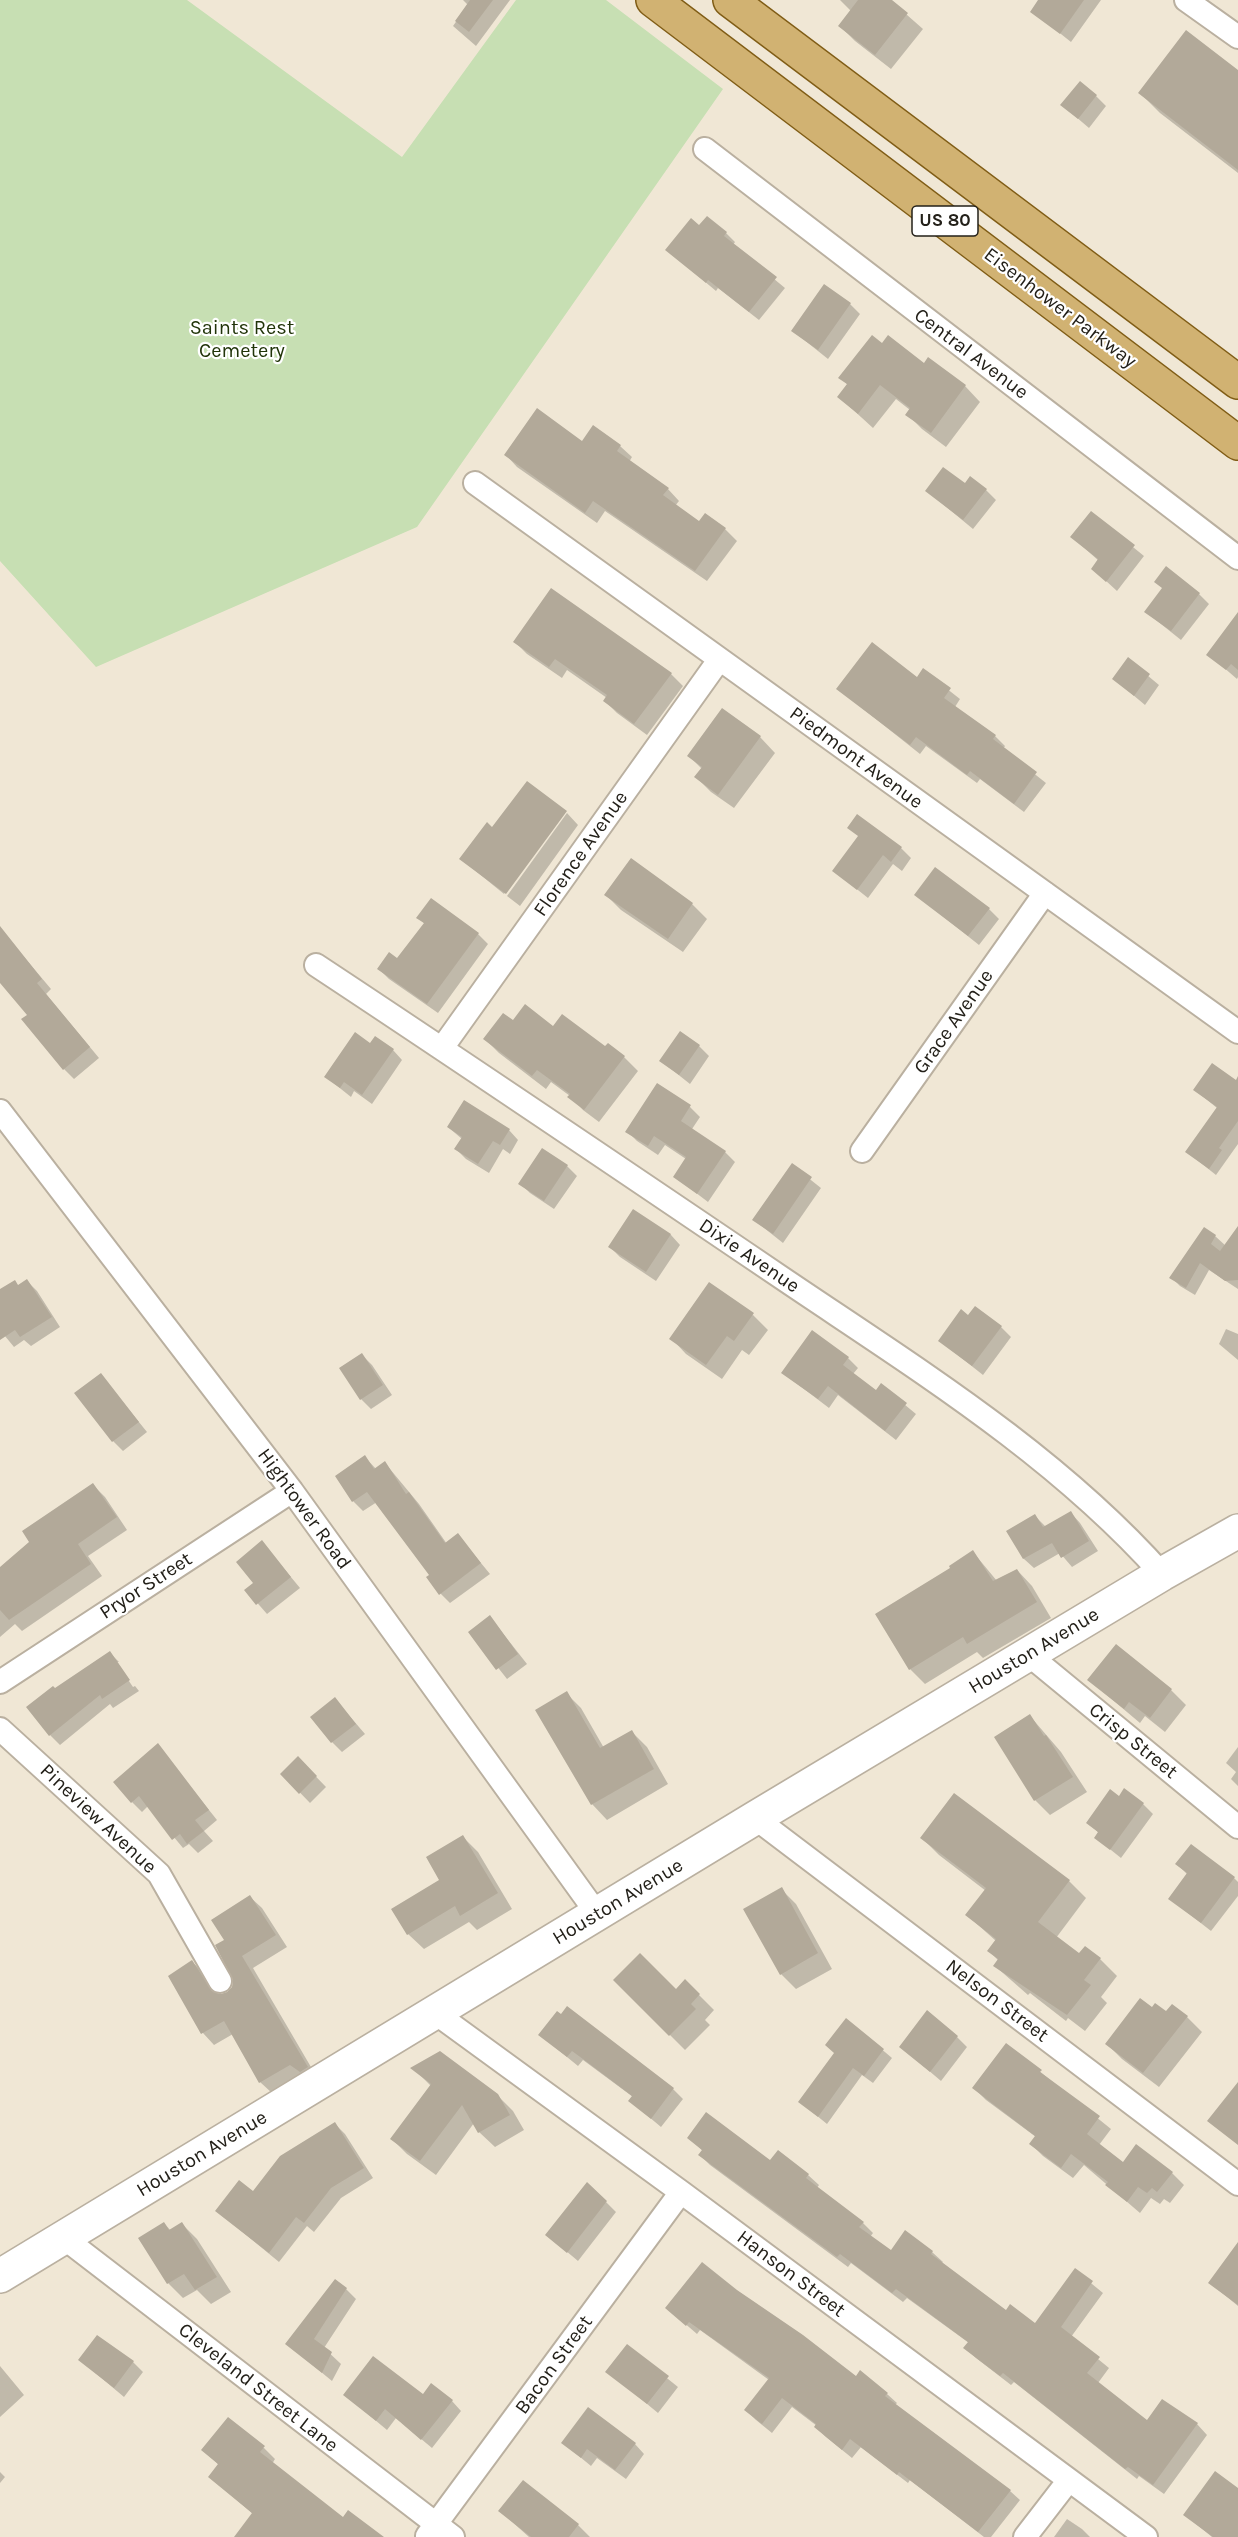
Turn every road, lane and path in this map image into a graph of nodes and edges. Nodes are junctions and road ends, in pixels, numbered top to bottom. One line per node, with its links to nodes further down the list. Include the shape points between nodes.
1 (653, 0): 7 (main road, Eisenhower Parkway / US 80)
2 (730, 0): 6 (main road, US 80)
3 (1186, 0): 4 (street)
4 (1238, 37)
5 (705, 149): 9 (street, Central Avenue)
6 (1238, 382)
7 (1238, 442)
8 (475, 483): 10 (street, Piedmont Avenue)
9 (1238, 558)
10 (719, 660): 11 (street, Piedmont Avenue); 14 (street, Florence Avenue)
11 (1045, 892): 13 (street, Piedmont Avenue); 16 (street, Grace Avenue)
12 (316, 965): 14 (street, Dixie Avenue)
13 (1238, 1032)
14 (442, 1048): 19 (street, Dixie Avenue, via 950,1390 1068,1481 1127,1534)
15 (0, 1111): 17 (street, Hightower Road)
16 (862, 1151)
17 (292, 1491): 21 (street, Pryor Street); 25 (street, Hightower Road)
18 (1238, 1531): 19 (street, Houston Avenue)
19 (1162, 1574): 20 (street, Houston Avenue)
20 (1029, 1655): 23 (street, Houston Avenue); 24 (street, Crisp Street)
21 (0, 1682)
22 (0, 1729): 26 (street, Pineview Avenue, via 159,1874)
23 (755, 1818): 25 (street, Houston Avenue); 28 (street, Nelson Street)
24 (1238, 1827)
25 (598, 1915): 27 (street, Houston Avenue)
26 (219, 1981)
27 (434, 2012): 29 (street, Hanson Street); 30 (street, Houston Avenue)
28 (1238, 2184)
29 (681, 2192): 32 (street, Hanson Street); 33 (street, Bacon Street)
30 (64, 2238): 31 (street, Houston Avenue); 33 (street, Cleveland Street Lane)
31 (0, 2276)
32 (1069, 2480): 34 (street); 35 (street, Hanson Street)
33 (439, 2533)
34 (1025, 2537)
35 (1146, 2537)

